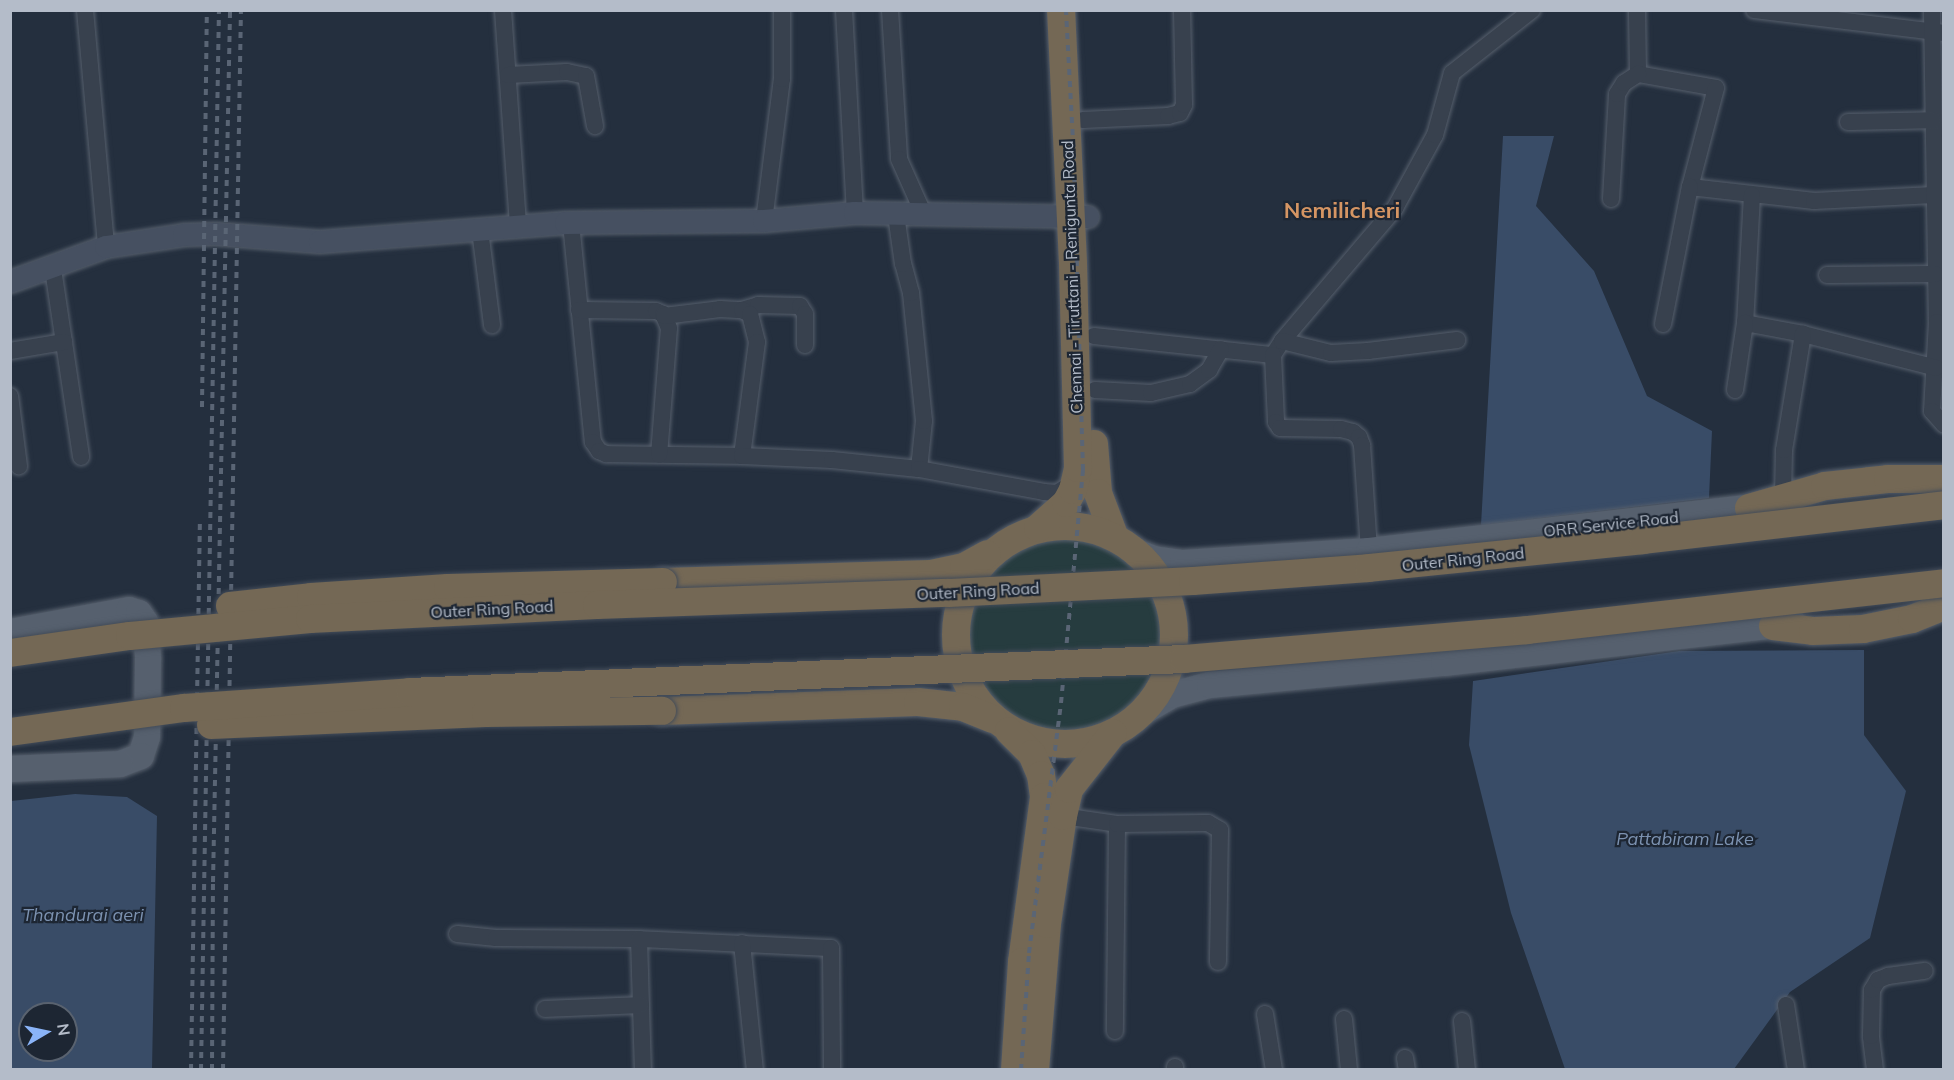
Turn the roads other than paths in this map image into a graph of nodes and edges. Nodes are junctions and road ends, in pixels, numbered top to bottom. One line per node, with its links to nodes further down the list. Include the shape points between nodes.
1 (85, 10): 33 (street)
2 (503, 10): 16 (street)
3 (782, 10): 29 (street, via 782,79)
4 (844, 10): 25 (street)
5 (890, 10): 27 (street, via 899,159)
6 (1061, 10): 28 (highway, Chennai - Tiruttani - Renigunta Road)
7 (1079, 10): 17 (highway, Chennai - Tiruttani - Renigunta Road)
8 (1182, 10): 17 (street, via 1184,105 1180,113)
9 (1532, 10): 49 (street, via 1452,73 1435,135 1395,208)
10 (1637, 10): 15 (street)
11 (1754, 10): 13 (street)
12 (1932, 10): 14 (street)
13 (1846, 17): 14 (street)
14 (1938, 32): 18 (street)
15 (1638, 74): 21 (street, via 1716,88); 24 (street, via 1617,93)
16 (508, 75): 20 (street, via 567,72 586,76); 31 (street)
17 (1083, 120): 28 (highway, Chennai - Tiruttani - Renigunta Road)
18 (1933, 120): 19 (street); 23 (street)
19 (1848, 122)
20 (595, 126)
21 (1690, 187): 22 (street); 42 (street)
22 (1752, 195): 23 (street, via 1814,201); 41 (street)
23 (1934, 195): 35 (street)
24 (1611, 199)
25 (855, 213): 26 (street); 29 (street)
26 (896, 215): 27 (street); 61 (street, via 911,293 924,421)
27 (924, 215): 28 (street)
28 (1079, 217): 45 (highway, Chennai - Tiruttani - Renigunta Road); 62 (highway, Chennai - Tiruttani - Renigunta Road)
29 (764, 221): 30 (street)
30 (570, 223): 31 (street); 38 (street)
31 (518, 227): 32 (street)
32 (480, 230): 33 (street, via 331,242 184,235); 43 (street)
33 (106, 247): 34 (street)
34 (53, 268): 37 (street); 47 (street)
35 (1935, 274): 36 (street); 52 (street)
36 (1827, 275)
37 (10, 282)
38 (579, 310): 40 (street, via 656,311); 57 (street, via 593,442 606,454)
39 (742, 310): 40 (street, via 697,310); 48 (street, via 758,305 800,306 805,314); 58 (street, via 750,314 757,342)
40 (664, 316): 57 (street, via 669,328)
41 (1745, 323): 44 (street); 54 (street)
42 (1663, 324)
43 (492, 325)
44 (1803, 334): 52 (street); 65 (street, via 1784,450)
45 (1094, 336): 50 (street); 53 (highway, Chennai - Tiruttani - Renigunta Road)
46 (1458, 340): 49 (street, via 1331,353)
47 (64, 342): 51 (street); 59 (street)
48 (805, 345)
49 (1278, 348): 50 (street); 71 (street, via 1276,422 1280,428 1341,429 1359,437)
50 (1221, 349): 53 (street, via 1209,370 1190,384 1151,393)
51 (10, 351)
52 (1936, 368): 56 (street, via 1932,411)
53 (1095, 390): 69 (highway, Chennai - Tiruttani - Renigunta Road, via 1096,483 1106,517)
54 (1735, 390)
55 (10, 396): 60 (street)
56 (1944, 425)
57 (660, 455): 58 (street)
58 (742, 456): 61 (street)
59 (81, 457)
60 (19, 466)
61 (919, 469): 62 (street, via 1057,493)
62 (1077, 479): 68 (highway, Chennai - Tiruttani - Renigunta Road, via 1066,503)
63 (1944, 479): 65 (highway, via 1853,481)
64 (1944, 484): 67 (main road, ORR Service Road)
65 (1783, 496): 67 (highway)
66 (1944, 505): 77 (highway, Outer Ring Road, bridge, via 1370,568 972,592 321,618 130,636)
67 (1749, 508): 71 (main road, ORR Service Road)
68 (1038, 528): 69 (highway, Chennai - Tiruttani - Renigunta Road, via 1078,526); 70 (highway, Chennai - Tiruttani - Renigunta Road)
69 (1125, 545): 71 (main road, ORR Service Road, via 1175,562 1217,551); 78 (highway, Chennai - Tiruttani - Renigunta Road, via 1154,572 1162,586 1174,636 1161,686)
70 (1000, 547): 76 (highway, bridge, via 964,567 931,574 488,586 311,597 107,623); 79 (highway, Chennai - Tiruttani - Renigunta Road, via 973,576 956,629 961,667 968,684)
71 (1369, 551)
72 (1944, 583): 80 (highway, bridge, via 1527,630 1184,659 410,692 184,708)
73 (1944, 606): 74 (highway, via 1904,621 1863,629 1813,631)
74 (1773, 626): 78 (main road, via 1425,665 1250,680 1188,689)
75 (10, 632): 83 (main road, via 129,610 146,621 148,659 147,737 141,756 120,764)
76 (10, 648)
77 (10, 653)
78 (1141, 713): 81 (highway, Chennai - Tiruttani - Renigunta Road)
79 (1003, 725): 81 (highway, Chennai - Tiruttani - Renigunta Road, via 1047,743 1092,741); 82 (highway, bridge, via 963,707 918,702 309,720); 101 (highway, Chennai - Tiruttani - Renigunta Road, via 1032,754 1044,797 1022,962)
80 (10, 732)
81 (1113, 733): 84 (highway, Chennai - Tiruttani - Renigunta Road, via 1069,789)
82 (10, 739)
83 (10, 770)
84 (1063, 816): 85 (street); 102 (highway, Chennai - Tiruttani - Renigunta Road, via 1047,924)
85 (1117, 824): 89 (street, via 1208,822 1220,830); 97 (street)
86 (457, 934): 87 (street)
87 (639, 939): 88 (street); 91 (street)
88 (742, 944): 99 (street); 100 (street, via 831,948)
89 (1218, 962)
90 (1925, 971): 107 (street, via 1888,976 1878,980 1872,990)
91 (641, 1005): 93 (street); 98 (street)
92 (1786, 1005): 106 (street)
93 (545, 1009)
94 (1265, 1014): 103 (street)
95 (1344, 1019): 104 (street)
96 (1462, 1021): 105 (street)
97 (1115, 1031)
98 (643, 1070)
99 (755, 1070)
100 (832, 1070)
101 (1015, 1070)
102 (1035, 1070)
103 (1274, 1070)
104 (1349, 1070)
105 (1467, 1070)
106 (1796, 1070)
107 (1875, 1070)

